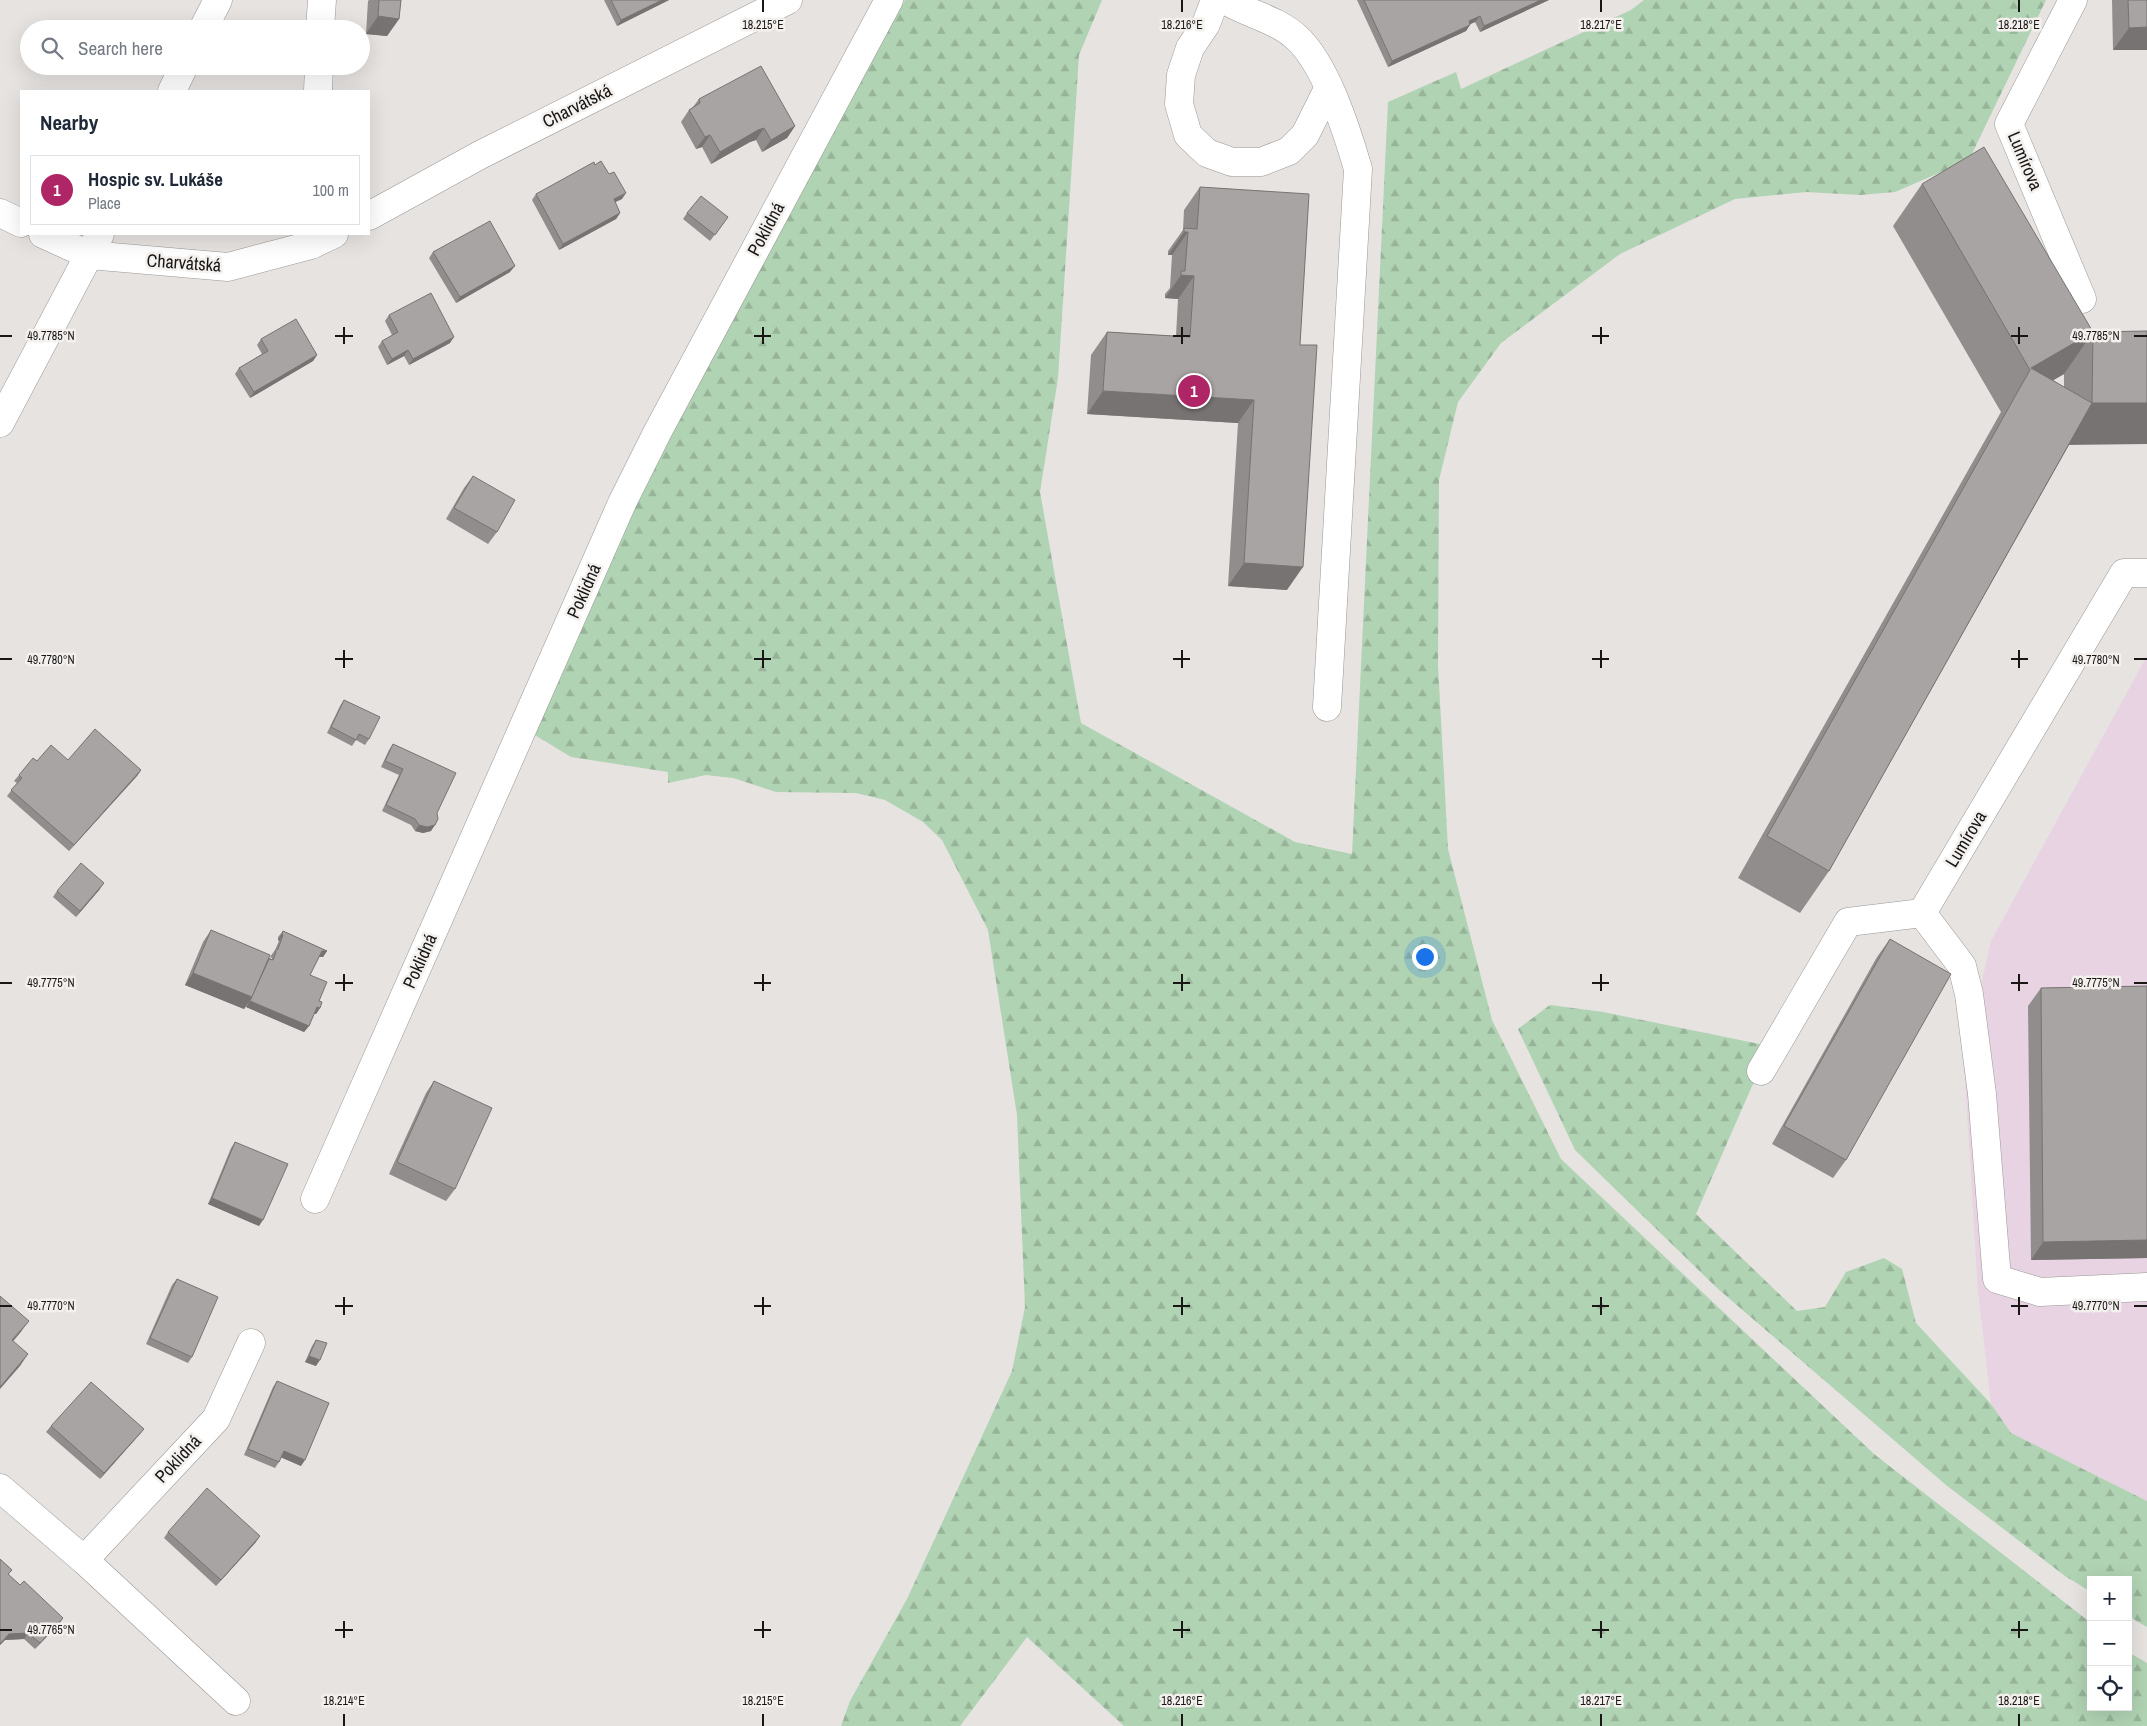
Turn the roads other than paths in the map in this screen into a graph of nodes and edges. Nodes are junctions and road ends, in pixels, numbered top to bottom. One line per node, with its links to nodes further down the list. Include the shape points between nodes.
1 (218, 0): 8 (street)
2 (322, 0): 9 (street)
3 (788, 0): 16 (street, Charvátská, via 480,154)
4 (889, 0): 27 (street, Poklidná, via 622,503)
5 (1216, 0): 12 (street, via 1206,24 1190,48 1181,75 1179,104 1188,134 1207,153 1232,162 1261,162 1289,151 1305,135)
6 (1225, 0): 12 (street, via 1265,17 1296,38 1315,61)
7 (2072, 0): 21 (street, Lumírova, via 2009,124)
8 (208, 20)
9 (321, 20)
10 (180, 75): 13 (street)
11 (319, 75): 14 (street)
12 (1328, 89): 24 (street, via 1345,122 1358,169)
13 (172, 90)
14 (318, 90)
15 (0, 213): 17 (street)
16 (370, 215)
17 (20, 223)
18 (48, 235): 20 (street)
19 (319, 238): 20 (street, Charvátská, via 228,267)
20 (94, 245): 22 (street)
21 (2082, 299)
22 (0, 423)
23 (2147, 573): 25 (street, Lumírova, via 2124,573)
24 (1327, 707)
25 (1922, 913): 26 (street, via 1848,922); 28 (street, via 1962,966 1969,994 1982,1094 1997,1279 2040,1292)
26 (1761, 1071)
27 (315, 1199)
28 (2147, 1287)
29 (251, 1343): 31 (street, Poklidná, via 216,1419)
30 (0, 1488): 31 (street)
31 (84, 1560): 32 (street)
32 (236, 1701)

